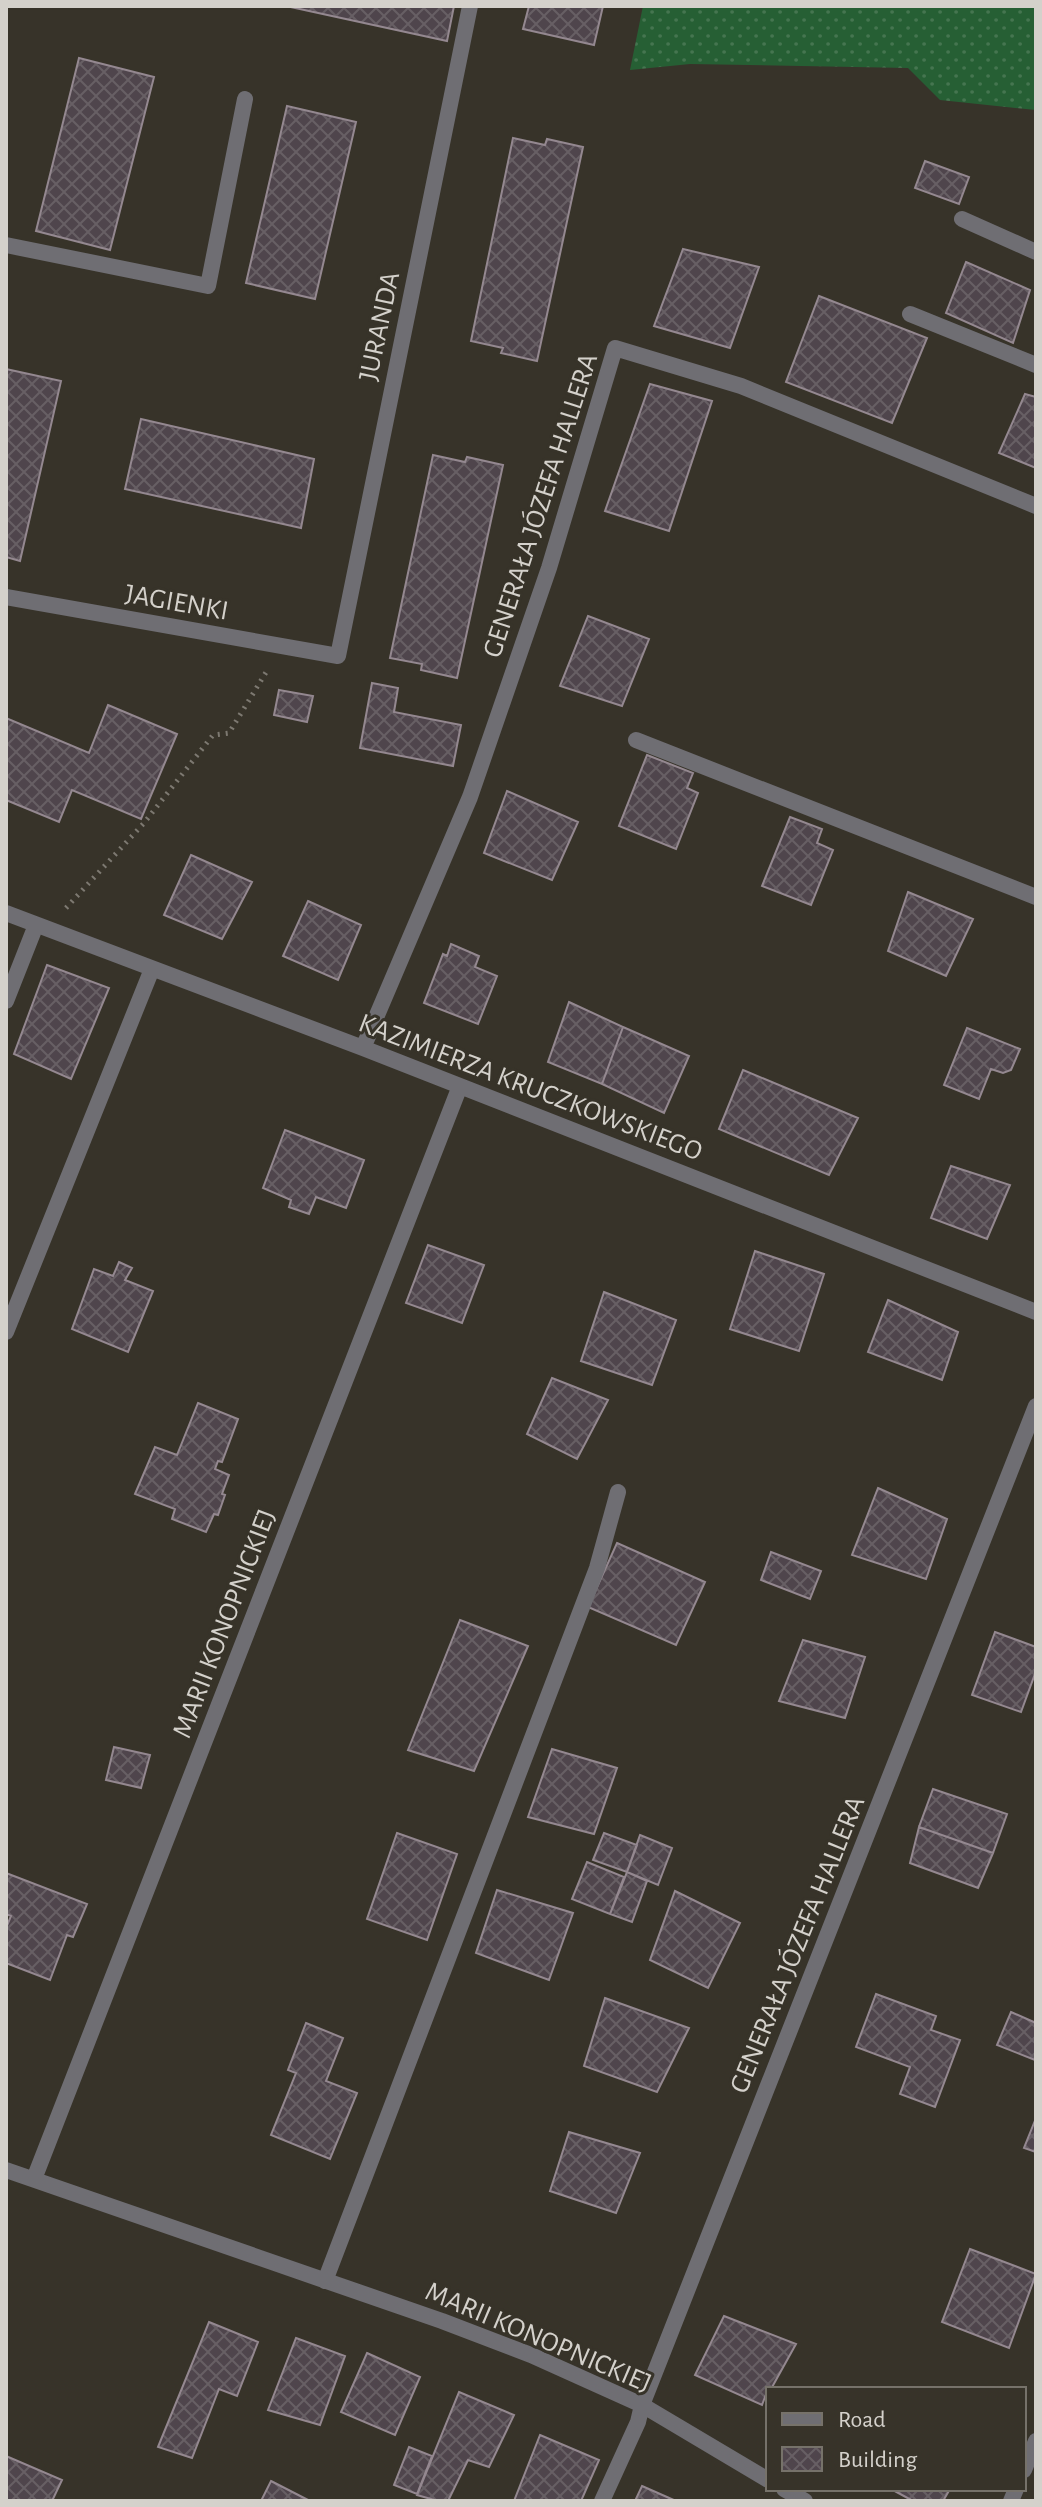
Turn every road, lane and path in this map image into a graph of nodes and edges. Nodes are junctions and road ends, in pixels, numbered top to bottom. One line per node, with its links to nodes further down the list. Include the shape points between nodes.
1 (470, 6): 11 (street, JURANDA)
2 (245, 99): 4 (street, via 208,286)
3 (962, 219): 5 (street)
4 (6, 245)
5 (1036, 252)
6 (910, 314): 7 (street)
7 (1036, 365)
8 (1036, 506): 18 (street, GENERAŁA JÓZEFA HALLERA, via 741,386 615,348 549,568 470,797)
9 (6, 597): 10 (street, JAGIENKI)
10 (282, 646): 11 (street, JAGIENKI); 15 (path, via 229,733 213,735 144,823)
11 (338, 656)
12 (636, 740): 13 (street)
13 (1036, 897)
14 (6, 913): 15 (street, KAZIMIERZA KRUCZKOWSKIEGO)
15 (42, 927): 16 (street, KAZIMIERZA KRUCZKOWSKIEGO); 17 (street)
16 (152, 969): 18 (street, KAZIMIERZA KRUCZKOWSKIEGO); 21 (street)
17 (6, 1001)
18 (363, 1048): 19 (street, KAZIMIERZA KRUCZKOWSKIEGO)
19 (460, 1086): 20 (street, KAZIMIERZA KRUCZKOWSKIEGO); 25 (street, MARII KONOPNICKIEJ)
20 (1036, 1312)
21 (6, 1332)
22 (1036, 1406): 27 (street, GENERAŁA JÓZEFA HALLERA)
23 (618, 1492): 26 (street, via 563,1662)
24 (6, 2170): 25 (street, MARII KONOPNICKIEJ)
25 (34, 2179): 26 (street, MARII KONOPNICKIEJ)
26 (325, 2281): 27 (street, MARII KONOPNICKIEJ, via 531,2355)
27 (642, 2405): 30 (street, MARII KONOPNICKIEJ); 32 (street, GENERAŁA JÓZEFA HALLERA)
28 (1036, 2441): 29 (street)
29 (1026, 2465)
30 (766, 2479)
31 (788, 2491): 33 (street)
32 (602, 2501)
33 (805, 2501)

